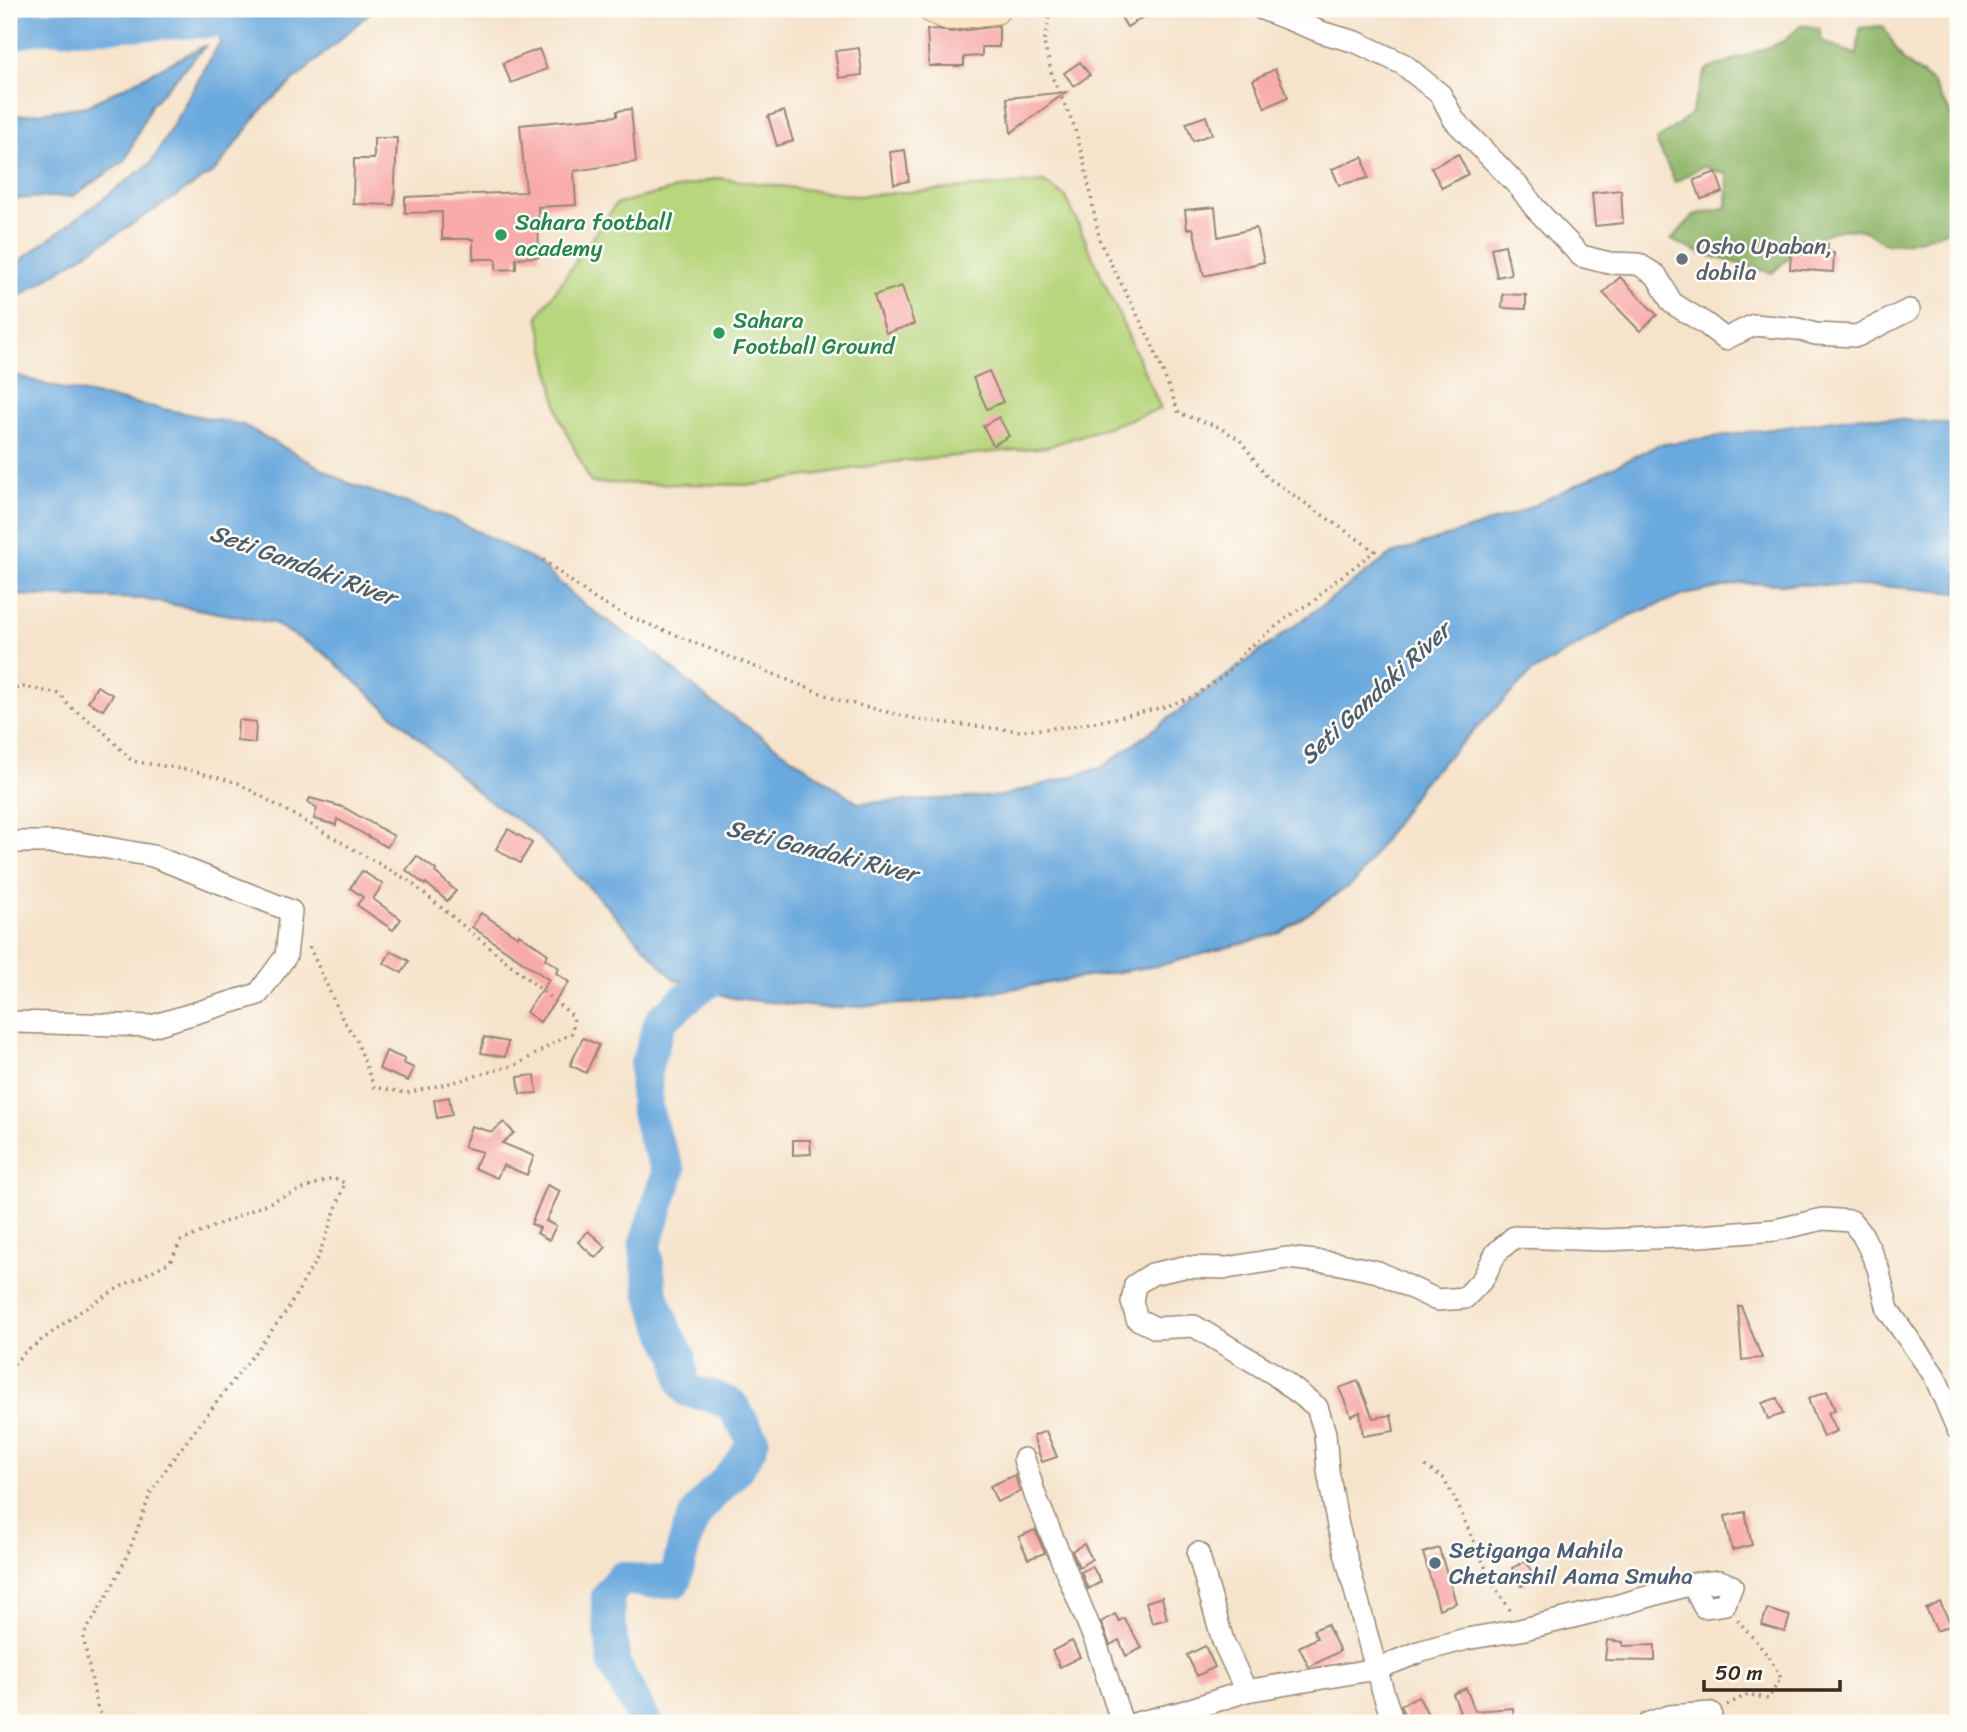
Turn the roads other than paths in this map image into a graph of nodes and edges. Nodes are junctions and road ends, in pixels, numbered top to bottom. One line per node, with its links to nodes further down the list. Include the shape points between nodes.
1 (934, 9): 2 (main road, via 949,15)
2 (995, 9)
3 (1262, 9): 4 (street, via 1403,64 1441,95 1454,120 1581,256 1638,264 1656,275 1672,303 1725,339 1754,325 1857,337)
4 (1909, 310)
5 (9, 842): 6 (street, via 74,842 153,856 291,911 286,956 258,994 152,1026)
6 (9, 1020)
7 (1958, 1430): 11 (street, via 1934,1375 1888,1310 1878,1268 1851,1221 1823,1219 1776,1230 1701,1236 1514,1237 1496,1253 1483,1279 1465,1298 1437,1300 1378,1272 1286,1258 1152,1274 1135,1285 1132,1302 1137,1319 1156,1328 1194,1326 1274,1374 1317,1407 1338,1526)
8 (1024, 1459): 14 (street)
9 (1198, 1553): 12 (street, via 1223,1641)
10 (1724, 1604): 11 (street, via 1732,1586 1720,1581 1692,1584 1520,1630 1466,1639)
11 (1376, 1669): 12 (street); 16 (street)
12 (1246, 1691): 15 (street)
13 (1711, 1713): 17 (street, via 1669,1716)
14 (1122, 1723)
15 (1137, 1723)
16 (1393, 1723)
17 (1649, 1723)

